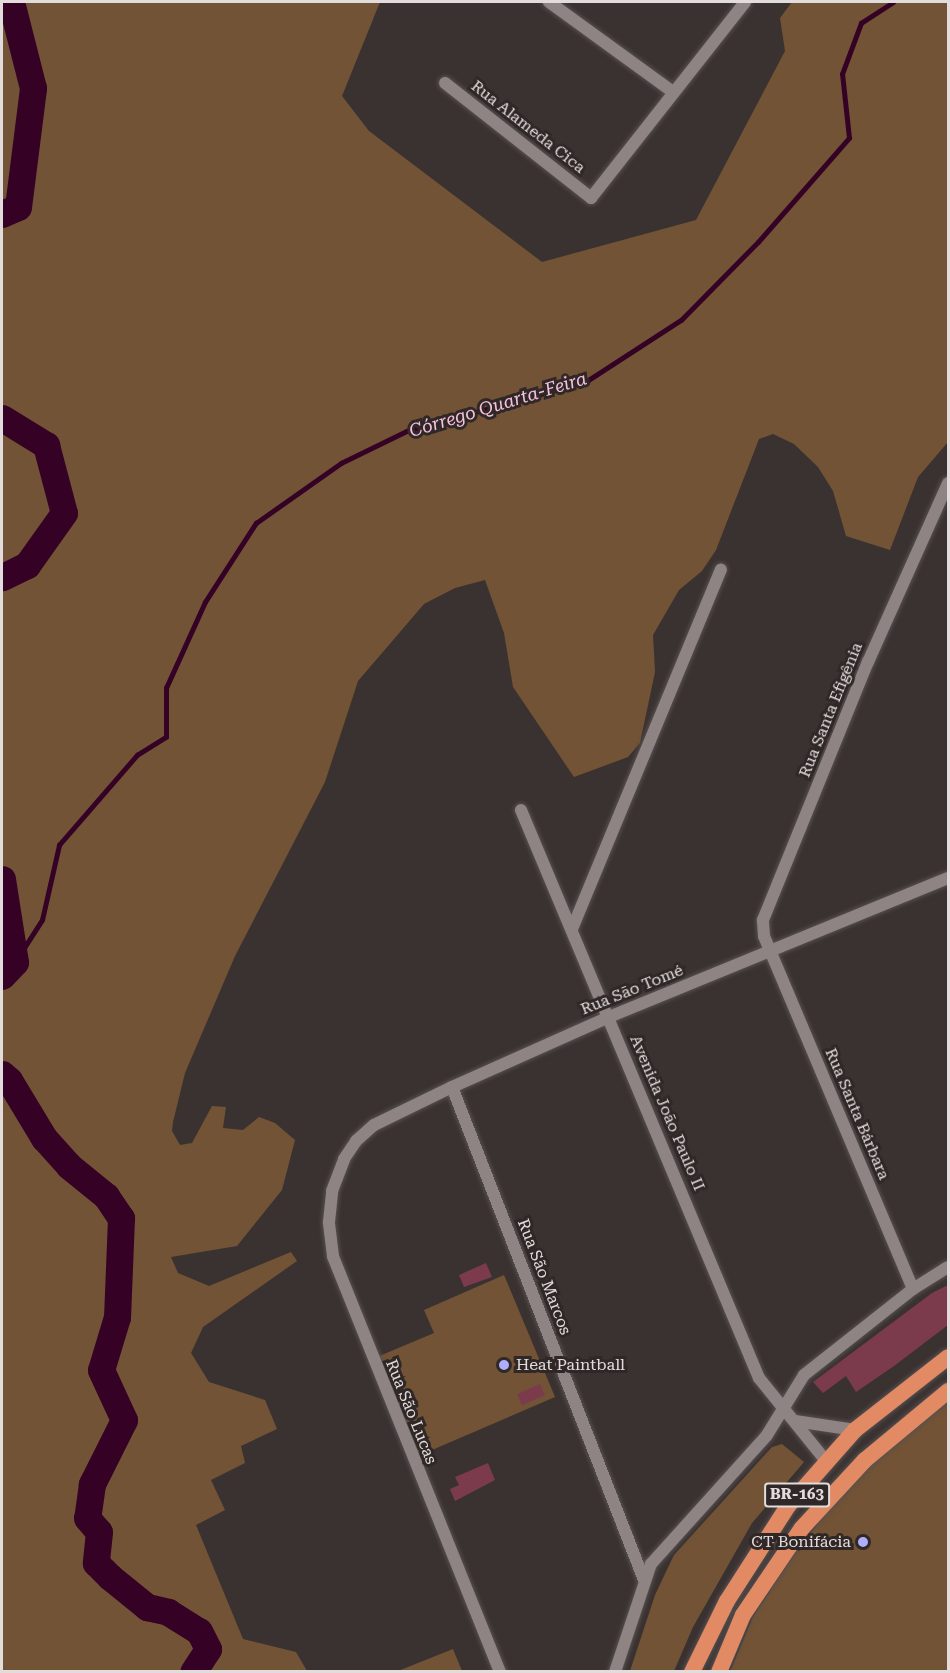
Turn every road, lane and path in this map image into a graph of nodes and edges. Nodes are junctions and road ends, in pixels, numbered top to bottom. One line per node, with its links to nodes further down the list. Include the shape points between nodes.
1 (549, 2): 4 (street)
2 (745, 2): 4 (street)
3 (445, 83): 4 (street, Rua Alameda Cica, via 591,198)
4 (673, 92)
5 (948, 483): 10 (street, Rua Santa Efigênia, via 873,651 763,920)
6 (721, 570): 9 (street)
7 (521, 810): 9 (street, Avenida João Paulo II)
8 (948, 878): 10 (street, Rua São Tomé)
9 (572, 929): 11 (street, Avenida João Paulo II)
10 (771, 952): 11 (street, Rua São Tomé); 15 (street, Rua Santa Bárbara)
11 (609, 1017): 12 (street, Rua São Tomé); 18 (street, Avenida João Paulo II, via 759,1378)
12 (452, 1087): 13 (street, Rua São Tomé, via 374,1125 356,1141); 22 (street, Rua São Marcos)
13 (345, 1159): 23 (street, Rua São Lucas, via 332,1191 328,1222 345,1296)
14 (948, 1267): 15 (street)
15 (913, 1289): 18 (street, via 811,1369)
16 (948, 1357): 20 (highway, BR-163)
17 (948, 1391): 26 (highway, BR-163, via 865,1460 802,1528 743,1615)
18 (782, 1407): 19 (street, Avenida João Paulo II); 22 (street, via 767,1435 661,1549)
19 (795, 1421): 20 (street); 21 (street, Avenida João Paulo II)
20 (855, 1430): 21 (highway, BR-163)
21 (826, 1461): 25 (highway, BR-163, via 756,1552)
22 (644, 1580): 24 (street)
23 (500, 1671)
24 (615, 1671)
25 (692, 1671)
26 (719, 1671)

